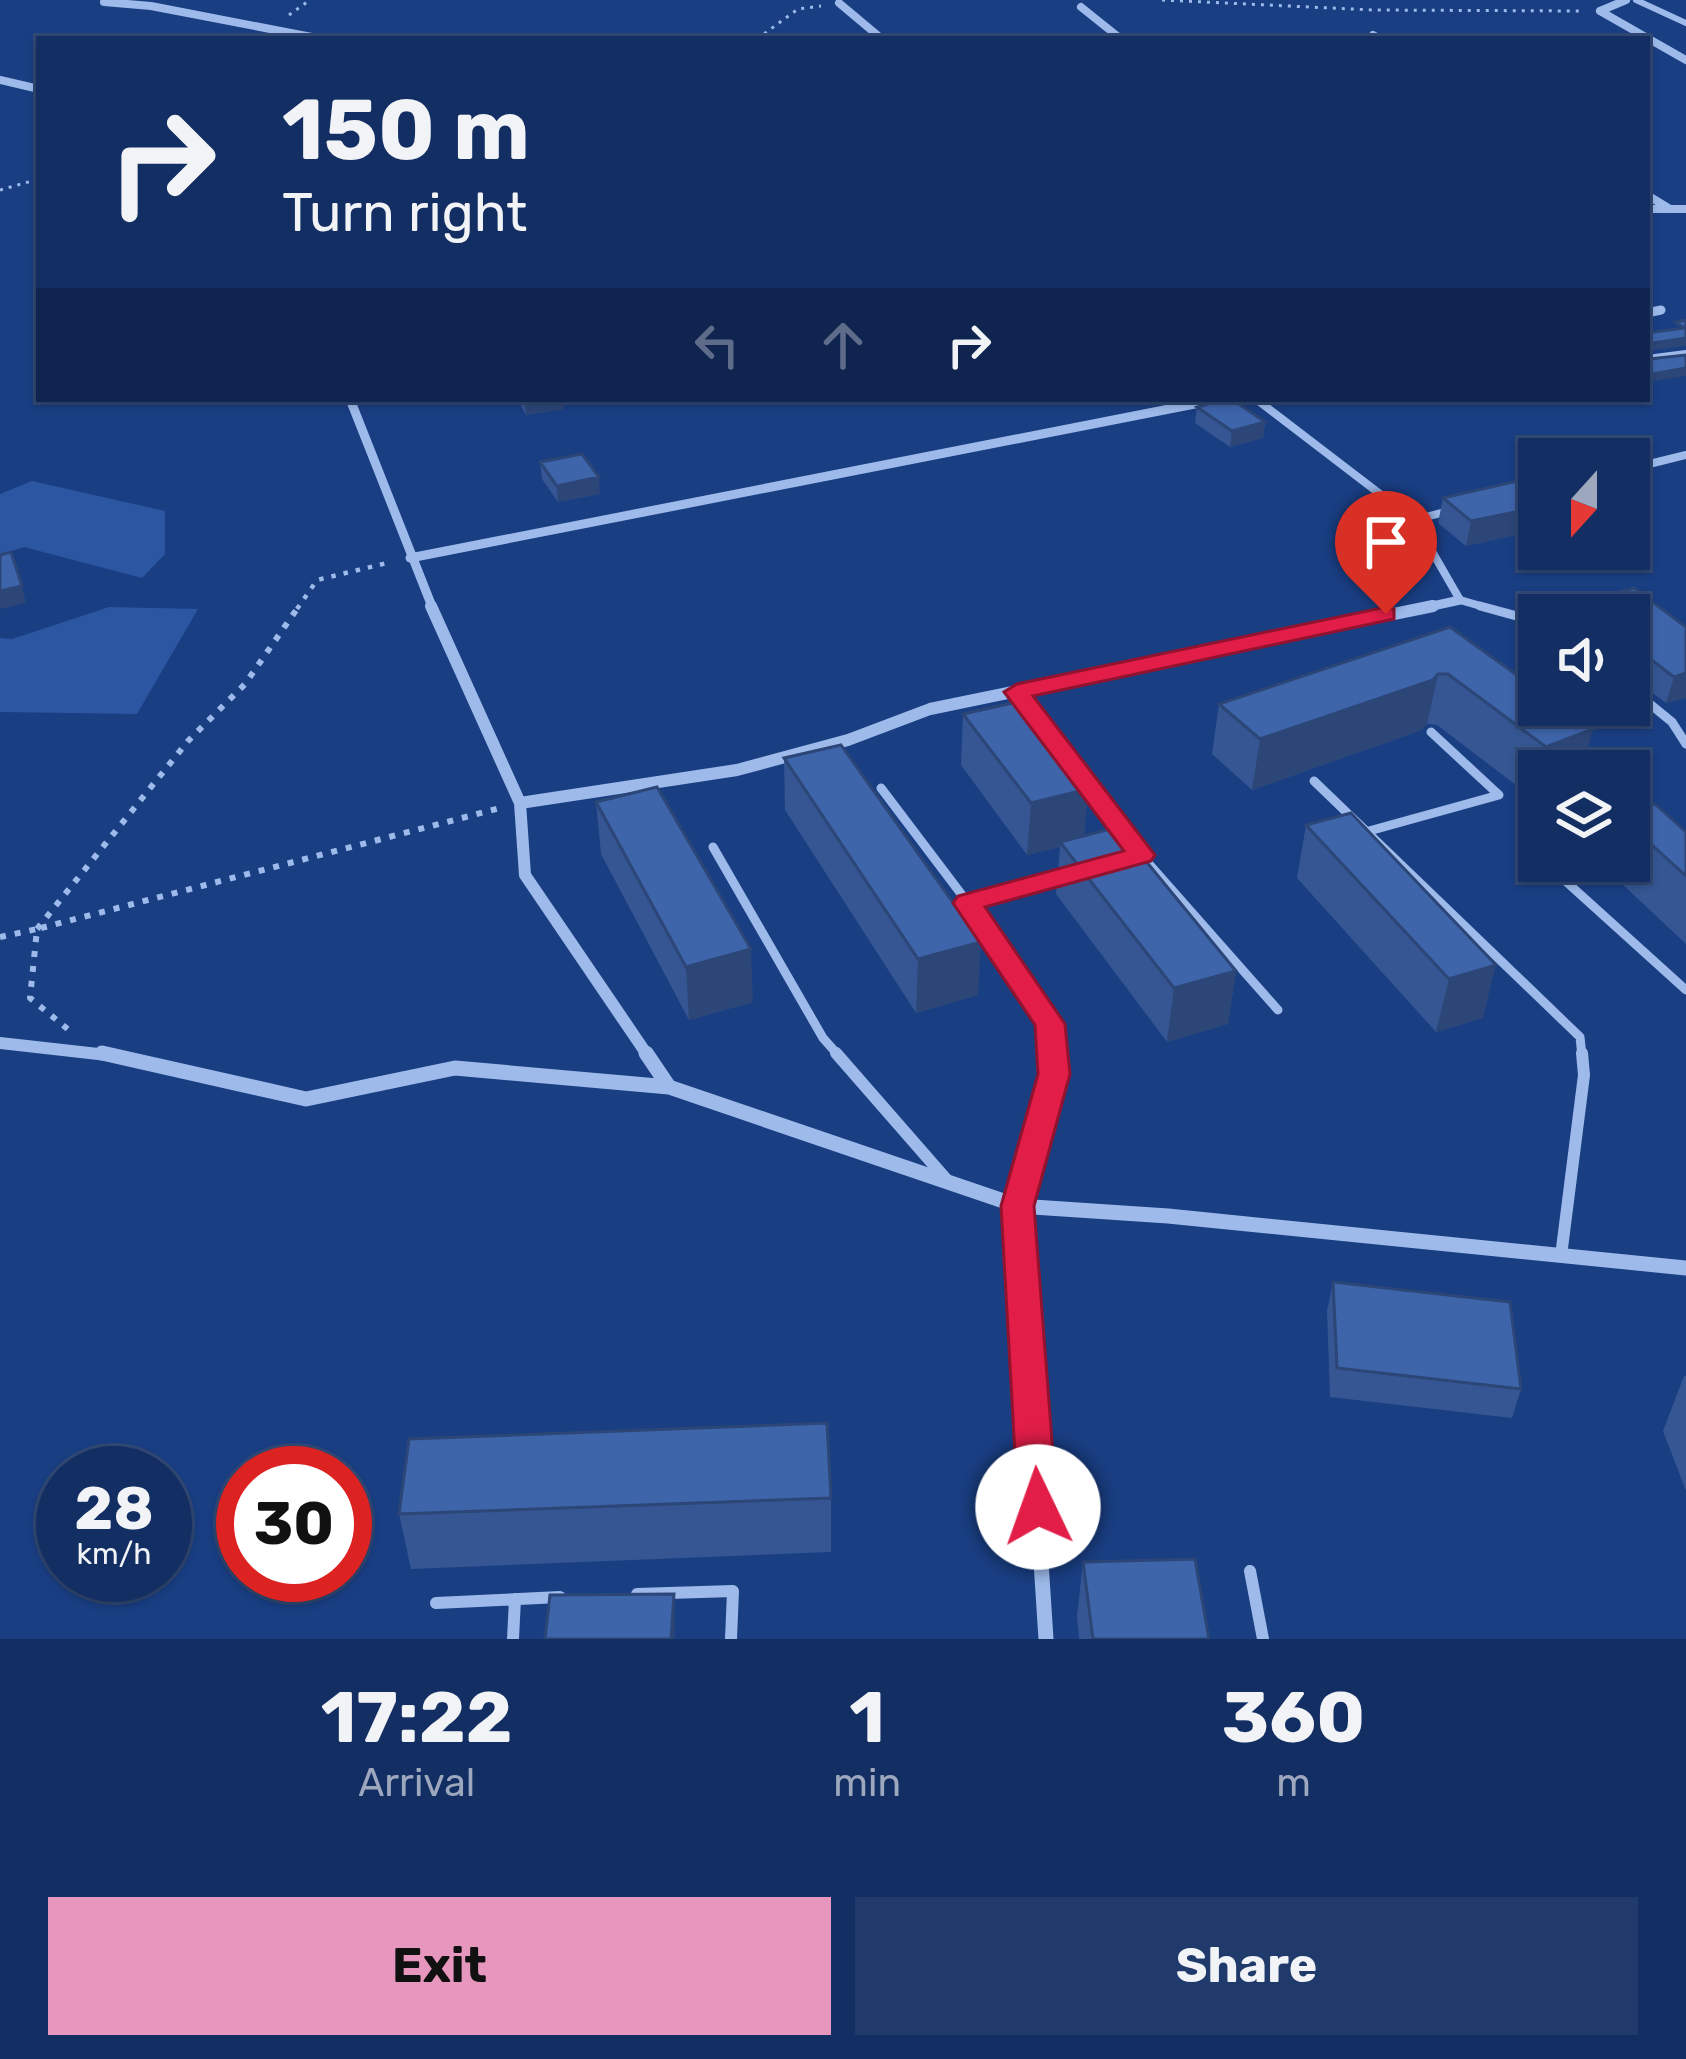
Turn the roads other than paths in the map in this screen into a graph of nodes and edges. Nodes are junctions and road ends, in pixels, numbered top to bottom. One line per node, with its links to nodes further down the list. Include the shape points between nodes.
1 (1595, 0): 7 (street)
2 (1626, 0): 7 (street)
3 (1636, 0): 8 (lane)
4 (104, 2): 9 (street)
5 (839, 3): 10 (street)
6 (1081, 7): 11 (street)
7 (1600, 11): 12 (street)
8 (1686, 23)
9 (306, 36)
10 (878, 36)
11 (1117, 36)
12 (1644, 36)
13 (1650, 39): 14 (street)
14 (1686, 60)
15 (0, 80): 16 (street)
16 (36, 87)
17 (1650, 197): 19 (street)
18 (1650, 209): 19 (street)
19 (1671, 209): 20 (street)
20 (1686, 209)
21 (1661, 310): 22 (street)
22 (1650, 312)
23 (1686, 354): 24 (lane)
24 (1650, 359)
25 (351, 402): 32 (street)
26 (1205, 402): 32 (street)
27 (1260, 402): 31 (lane)
28 (1686, 455): 29 (lane)
29 (1650, 464)
30 (1455, 510): 31 (lane)
31 (1414, 520): 33 (lane)
32 (410, 558): 43 (street)
33 (1460, 600): 34 (lane); 35 (street)
34 (1518, 616)
35 (1017, 692): 43 (street, via 930,710 737,770); 46 (lane)
36 (1650, 704): 37 (lane)
37 (1672, 722): 38 (lane); 40 (lane)
38 (1686, 725)
39 (1431, 732): 44 (lane, via 1499,795)
40 (1686, 744)
41 (1314, 781): 44 (lane)
42 (881, 788): 50 (lane)
43 (520, 803): 54 (street, via 525,874)
44 (1369, 832): 57 (lane, via 1580,1037 1584,1075)
45 (713, 847): 55 (lane, via 823,1038)
46 (1141, 855): 47 (lane); 52 (lane)
47 (1120, 861)
48 (1076, 873): 50 (lane)
49 (1567, 882): 51 (lane)
50 (968, 903): 56 (lane, via 1050,1024 1054,1074)
51 (1686, 990)
52 (1278, 1010)
53 (0, 1042): 54 (street, via 96,1052 306,1100 454,1068)
54 (669, 1088): 55 (street)
55 (950, 1184): 56 (street)
56 (1018, 1206): 57 (street); 66 (street)
57 (1561, 1256): 58 (street)
58 (1686, 1268)
59 (1250, 1571): 67 (lane)
60 (624, 1595): 65 (lane, via 733,1591)
61 (580, 1597): 62 (lane)
62 (515, 1599): 63 (lane); 64 (lane)
63 (436, 1603)
64 (513, 1639)
65 (731, 1639)
66 (1046, 1639)
67 (1263, 1639)

